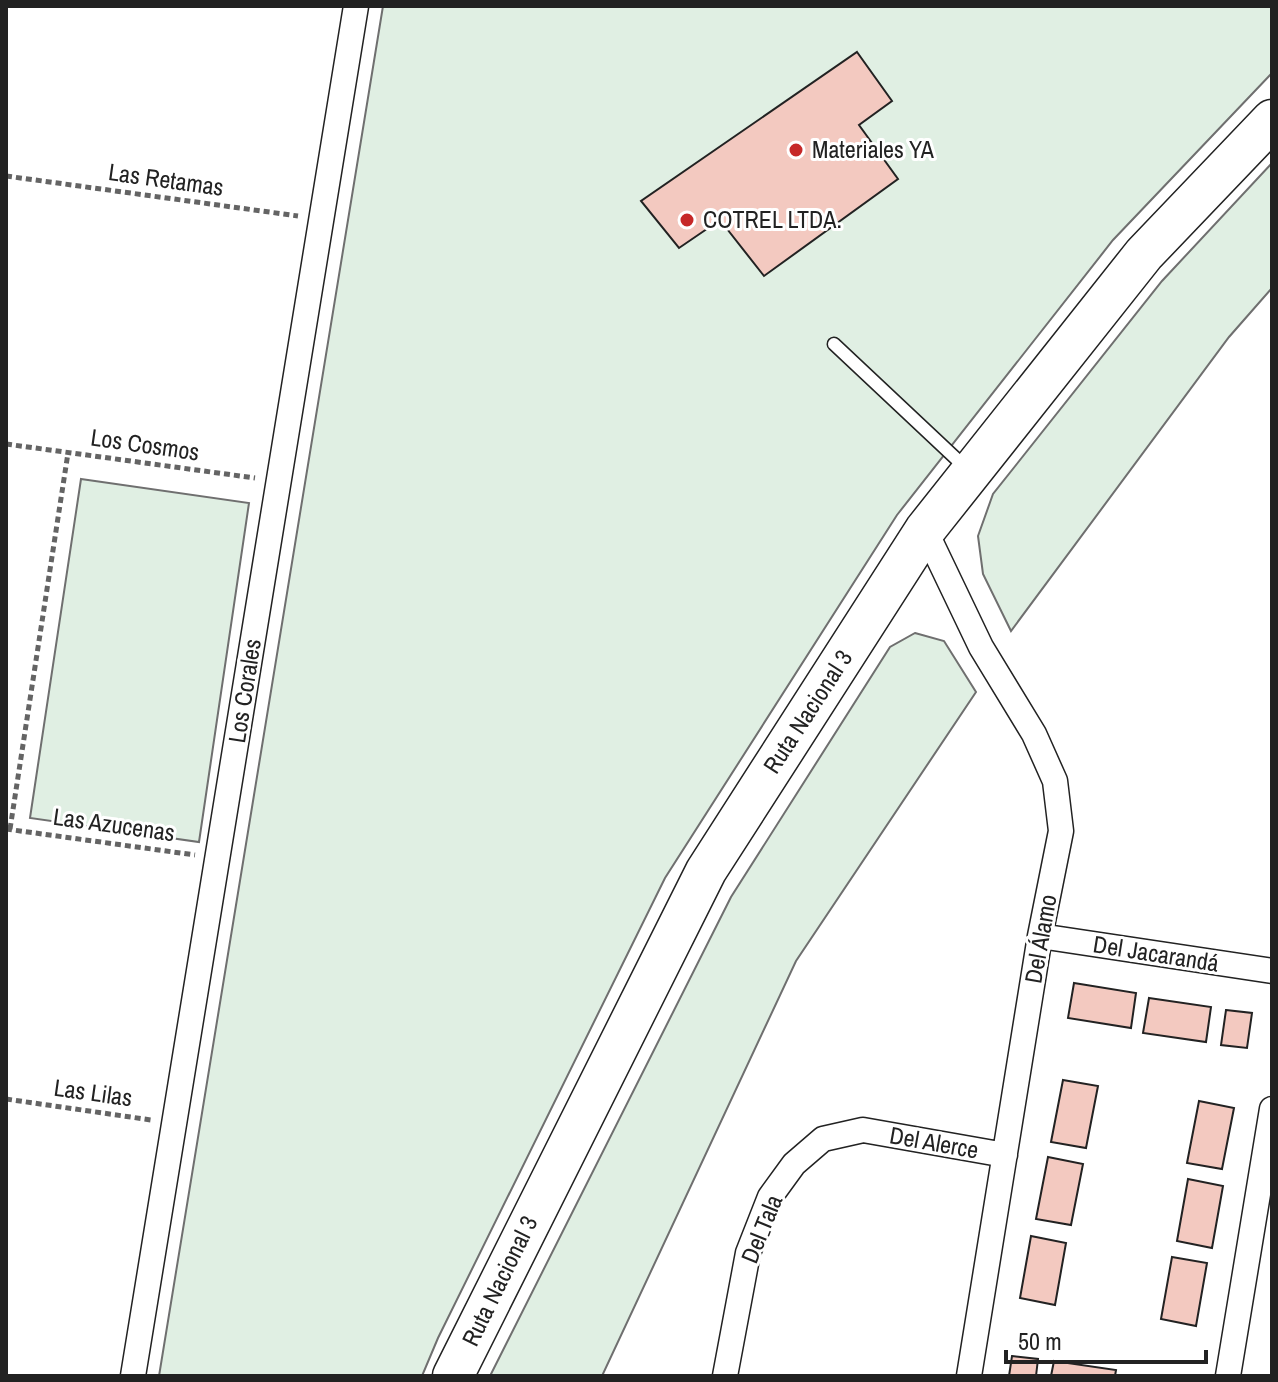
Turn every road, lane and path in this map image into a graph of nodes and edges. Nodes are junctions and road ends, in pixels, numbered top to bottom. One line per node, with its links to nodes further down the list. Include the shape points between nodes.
1 (356, 6): 4 (street, Los Corales)
2 (1272, 120): 8 (highway, Ruta Nacional 3, via 1144,254)
3 (6, 176): 4 (path, Las Retamas)
4 (321, 220): 9 (street, Los Corales)
5 (834, 344): 8 (lane)
6 (6, 444): 7 (path, Los Cosmos)
7 (68, 453): 9 (path, Los Cosmos); 11 (path)
8 (971, 473): 10 (highway, Ruta Nacional 3)
9 (279, 481): 12 (street, Los Corales)
10 (925, 530): 13 (street, Del Álamo, via 981,647 1034,734 1055,781 1061,831); 21 (highway, Ruta Nacional 3, via 706,871)
11 (8, 829): 12 (path, Las Azucenas)
12 (217, 858): 17 (street, Los Corales)
13 (1040, 936): 14 (street, Del Jacarandá); 19 (street, Del Álamo)
14 (1272, 971)
15 (6, 1099): 17 (path, Las Lilas)
16 (1272, 1109): 24 (street)
17 (174, 1123): 20 (street, Los Corales)
18 (863, 1130): 19 (street, Del Alerce); 22 (street, Del Tala, via 823,1139 794,1164 770,1197 748,1253)
19 (1005, 1155): 23 (street, Del Álamo)
20 (133, 1376)
21 (453, 1376)
22 (725, 1376)
23 (969, 1376)
24 (1228, 1376)

